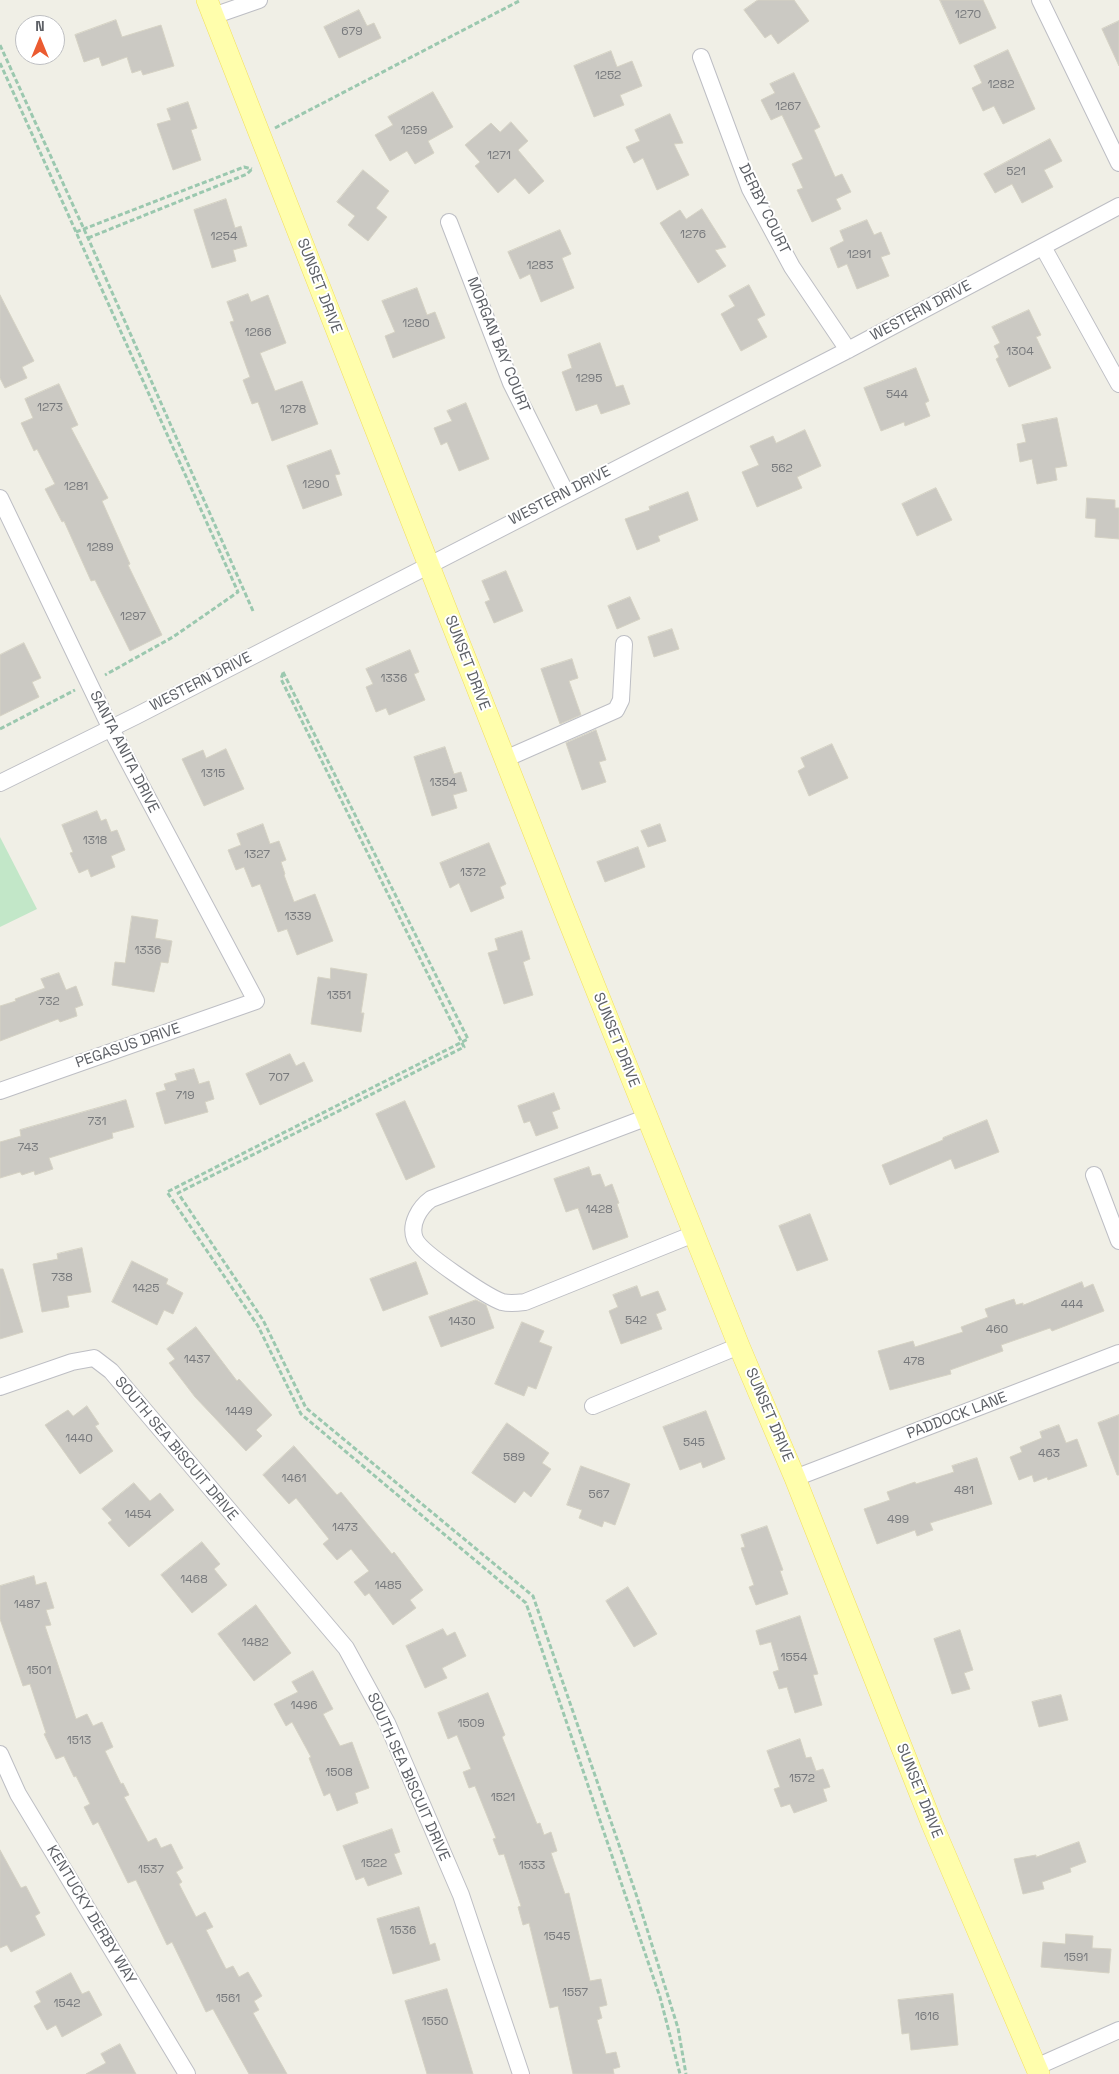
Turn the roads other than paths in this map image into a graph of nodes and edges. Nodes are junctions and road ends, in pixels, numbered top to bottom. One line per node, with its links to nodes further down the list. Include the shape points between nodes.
1 (259, 0): 3 (street)
2 (1040, 0): 5 (street)
3 (210, 8): 13 (main road, SUNSET DRIVE)
4 (701, 57): 9 (street, DERBY COURT, via 750,189 792,267)
5 (1119, 163)
6 (1119, 206): 8 (street, WESTERN DRIVE)
7 (449, 222): 11 (street, MORGAN BAY COURT, via 510,383)
8 (1043, 247): 9 (street, WESTERN DRIVE); 10 (street)
9 (848, 350): 11 (street, WESTERN DRIVE)
10 (1119, 384)
11 (566, 493): 13 (street, WESTERN DRIVE)
12 (0, 498): 15 (street, SANTA ANITA DRIVE)
13 (428, 564): 15 (street, WESTERN DRIVE); 16 (main road, SUNSET DRIVE)
14 (624, 644): 16 (street, via 621,700 616,710)
15 (111, 728): 17 (street, WESTERN DRIVE); 18 (street, SANTA ANITA DRIVE)
16 (505, 759): 20 (main road, SUNSET DRIVE)
17 (0, 782)
18 (256, 1001): 19 (street, PEGASUS DRIVE)
19 (0, 1091)
20 (648, 1117): 22 (main road, SUNSET DRIVE); 22 (street, via 431,1199 415,1220 415,1238 431,1257 496,1299 516,1304)
21 (1094, 1176): 23 (street)
22 (694, 1234): 24 (main road, SUNSET DRIVE)
23 (1119, 1241)
24 (740, 1346): 27 (street); 28 (main road, SUNSET DRIVE)
25 (1119, 1354): 28 (street, PADDOCK LANE)
26 (0, 1387): 33 (street, SOUTH SEA BISCUIT DRIVE, via 72,1362 94,1358 111,1371 346,1648 387,1723 461,1895)
27 (594, 1406)
28 (796, 1478): 31 (main road, SUNSET DRIVE, via 932,1824)
29 (0, 1754): 32 (street, KENTUCKY DERBY WAY, via 18,1794)
30 (1119, 2030): 31 (street)
31 (1037, 2070)
32 (187, 2074)
33 (521, 2074)

